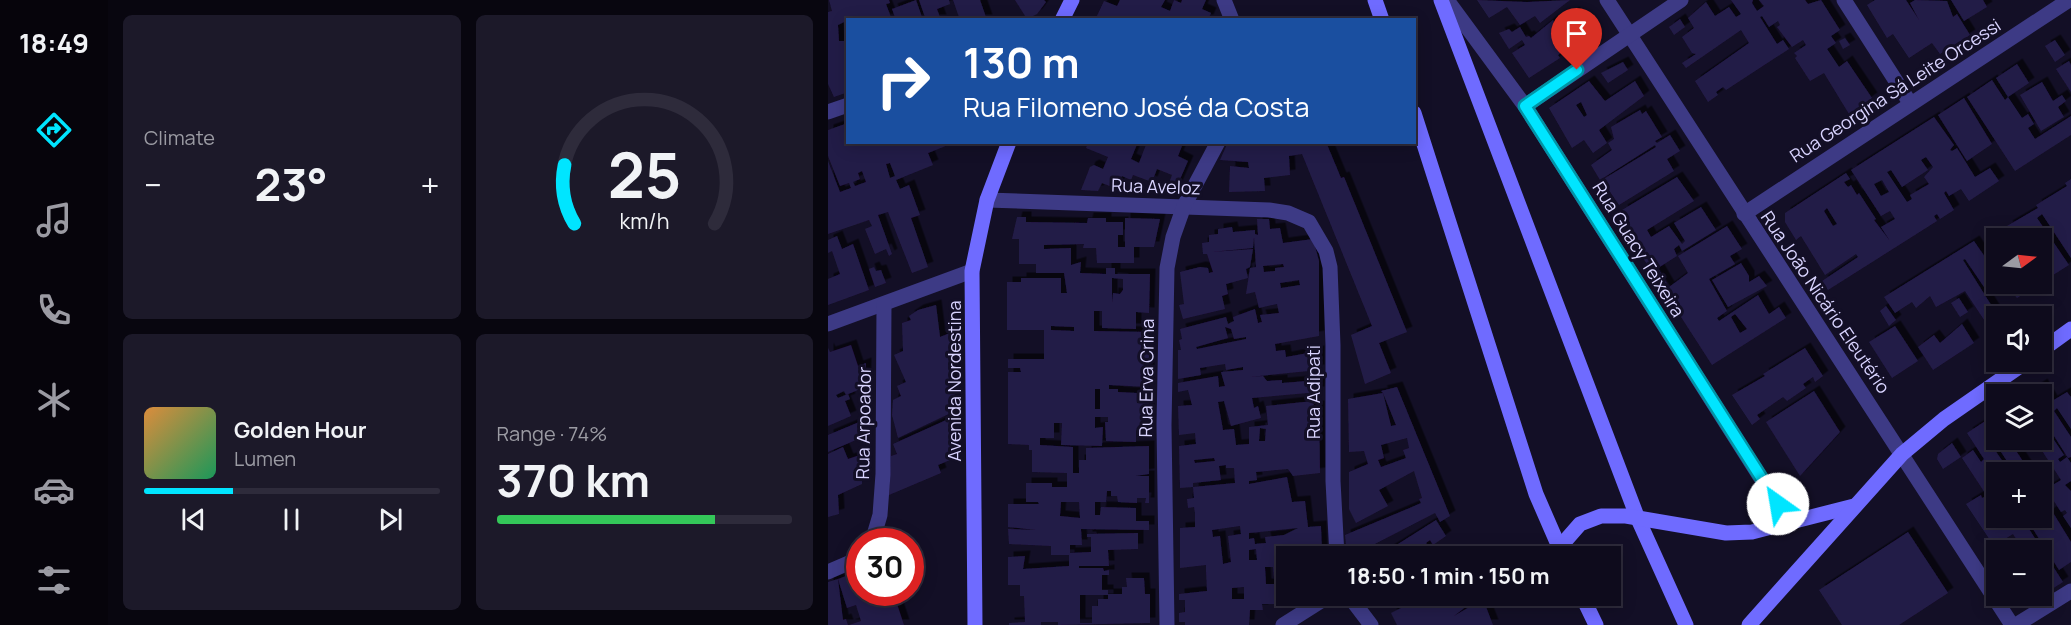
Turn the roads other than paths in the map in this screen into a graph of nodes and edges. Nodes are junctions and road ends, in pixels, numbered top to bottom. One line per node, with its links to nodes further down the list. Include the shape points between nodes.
1 (1072, 0): 10 (street)
2 (1224, 0): 11 (street)
3 (1375, 0): 12 (street)
4 (1441, 0): 33 (street)
5 (1448, 0): 16 (street, Rua Guacy Teixeira)
6 (1607, 0): 13 (street, Rua João Nicário Eleutério)
7 (1681, 0): 13 (street)
8 (1844, 0): 14 (street)
9 (2069, 0): 14 (street, Rua Georgina Sá Leite Orcessi)
10 (1063, 18)
11 (1231, 18)
12 (1381, 18)
13 (1628, 34): 16 (street); 23 (street, Rua João Nicário Eleutério)
14 (1910, 103): 23 (street, Rua Georgina Sá Leite Orcessi)
15 (846, 106): 17 (street)
16 (1525, 106): 34 (street, Rua Guacy Teixeira)
17 (828, 112)
18 (1416, 119): 37 (street, via 1536,494)
19 (1008, 144): 21 (street, Avenida Nordestina)
20 (1217, 144): 22 (street, Rua Erva Crina)
21 (987, 200): 22 (street, Rua Aveloz); 25 (street, Avenida Nordestina)
22 (1184, 206): 24 (street, Rua Aveloz, via 1288,213 1309,222); 47 (street, Rua Erva Crina, via 1167,268)
23 (1744, 214): 31 (street, Rua João Nicário Eleutério)
24 (1317, 231): 36 (street, Rua Adipati, via 1330,267)
25 (972, 271): 26 (street); 46 (street, Avenida Nordestina)
26 (884, 304): 27 (street); 35 (street, Rua Arpoador, via 883,474)
27 (828, 324)
28 (2071, 329): 29 (street)
29 (2052, 343)
30 (2012, 372): 31 (street)
31 (1902, 454): 32 (street); 52 (street, Rua João Nicário Eleutério)
32 (1854, 506): 34 (street); 51 (street)
33 (1638, 519): 34 (street, via 1725,533); 38 (street, via 1615,515 1591,518 1580,524); 50 (street)
34 (1790, 524)
35 (876, 528)
36 (1336, 546)
37 (1558, 546)
38 (1565, 546)
39 (846, 564): 40 (street)
40 (828, 572)
41 (2071, 591): 53 (street)
42 (1313, 606): 48 (street)
43 (1357, 606): 49 (street)
44 (1587, 606): 45 (street)
45 (1596, 624)
46 (975, 625)
47 (1167, 625)
48 (1283, 625)
49 (1371, 625)
50 (1686, 625)
51 (1749, 625)
52 (2012, 625)
53 (2016, 625)

